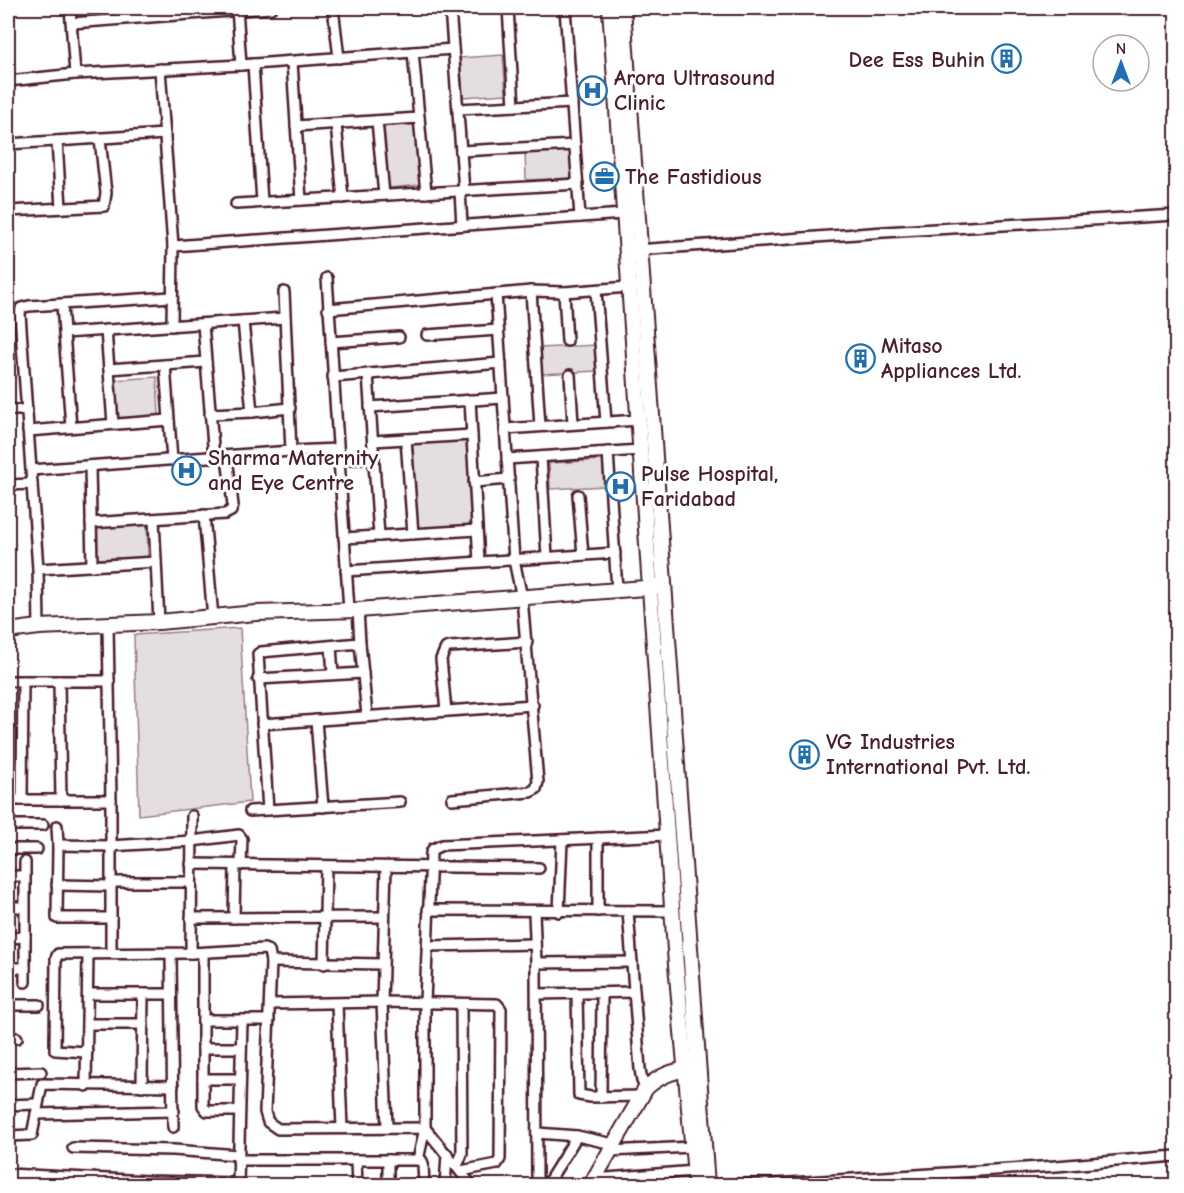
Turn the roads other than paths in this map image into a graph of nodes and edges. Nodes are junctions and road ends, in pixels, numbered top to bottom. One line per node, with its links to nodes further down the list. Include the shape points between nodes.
1 (70, 8): 12 (street)
2 (127, 8): 11 (street)
3 (271, 8): 10 (street)
4 (333, 8): 15 (street)
5 (450, 8): 13 (street)
6 (508, 8): 23 (street)
7 (565, 8): 22 (street)
8 (610, 8): 46 (street)
9 (623, 8): 51 (street)
10 (237, 9): 11 (street); 18 (street)
11 (128, 18): 12 (street)
12 (72, 23): 20 (street)
13 (453, 49): 14 (street); 24 (street)
14 (413, 52): 15 (street); 25 (street)
15 (339, 58): 16 (street)
16 (292, 62): 17 (street); 28 (street)
17 (253, 64): 18 (street); 41 (street)
18 (241, 65): 19 (street)
19 (160, 69): 20 (street); 29 (street)
20 (75, 74): 21 (street)
21 (8, 81)
22 (572, 103): 23 (street); 33 (street)
23 (514, 106): 24 (street)
24 (458, 109): 34 (street)
25 (419, 118): 26 (street); 37 (street)
26 (377, 121): 27 (street); 38 (street)
27 (336, 124): 28 (street); 39 (street)
28 (296, 126): 40 (street)
29 (165, 134): 30 (street); 50 (street)
30 (100, 139): 31 (street); 44 (street, via 104,206)
31 (57, 141): 32 (street); 44 (street)
32 (8, 144)
33 (575, 145): 34 (street); 35 (street)
34 (461, 151): 36 (street)
35 (578, 184): 36 (street); 48 (street)
36 (462, 191): 37 (street); 49 (street)
37 (426, 193): 38 (street)
38 (384, 195): 39 (street)
39 (343, 198): 40 (street)
40 (301, 200): 41 (street)
41 (262, 202): 43 (street)
42 (8, 204): 45 (street)
43 (236, 204)
44 (61, 208): 45 (street)
45 (8, 211)
46 (623, 214): 48 (street); 51 (street)
47 (1176, 215): 51 (street, via 884,232)
48 (580, 217): 49 (street)
49 (462, 225): 50 (street)
50 (173, 246): 59 (street)
51 (633, 256): 53 (street); 133 (street)
52 (327, 278): 61 (street)
53 (629, 287): 54 (street); 89 (street)
54 (596, 290): 57 (street); 90 (street)
55 (531, 291): 57 (street); 58 (street); 93 (street)
56 (284, 292): 62 (street)
57 (564, 292): 71 (street)
58 (496, 294): 61 (street); 67 (street)
59 (172, 297): 60 (street); 65 (street)
60 (62, 305): 68 (street); 85 (street, via 21,308)
61 (328, 309): 72 (street)
62 (285, 318): 63 (street); 82 (street)
63 (243, 321): 64 (street); 86 (street)
64 (203, 324): 65 (street); 73 (street)
65 (172, 326): 66 (street)
66 (106, 330): 68 (street); 76 (street)
67 (498, 330): 69 (street); 74 (street)
68 (64, 333): 94 (street)
69 (427, 335)
70 (399, 337): 72 (street)
71 (567, 341)
72 (331, 342): 79 (street)
73 (206, 362): 75 (street); 87 (street)
74 (501, 363): 77 (street); 80 (street)
75 (165, 365): 76 (street); 88 (street)
76 (109, 369): 91 (street)
77 (368, 374): 79 (street); 83 (street)
78 (570, 375): 92 (street)
79 (333, 377): 103 (street)
80 (503, 398): 81 (street); 95 (street)
81 (470, 400): 83 (street); 97 (street)
82 (290, 408): 86 (street); 101 (street)
83 (370, 408): 99 (street)
84 (8, 410): 85 (street)
85 (27, 410): 96 (street)
86 (252, 412): 87 (street)
87 (210, 414): 106 (street)
88 (169, 420): 91 (street); 109 (street)
89 (638, 420): 90 (street); 100 (street)
90 (606, 422): 92 (street)
91 (113, 424): 94 (street)
92 (573, 424): 93 (street)
93 (540, 426): 95 (street)
94 (71, 427): 96 (street)
95 (505, 429): 108 (street)
96 (28, 431): 111 (street)
97 (472, 435): 98 (street); 113 (street)
98 (406, 439): 99 (street); 121 (street)
99 (373, 441): 107 (street)
100 (640, 450): 102 (street); 133 (street)
101 (291, 451): 103 (street); 104 (street)
102 (609, 452): 105 (street); 124 (street)
103 (338, 454): 107 (street); 123 (street)
104 (227, 457): 106 (street); 117 (street, via 231,511)
105 (541, 457): 108 (street); 126 (street)
106 (214, 458): 109 (street)
107 (374, 458): 122 (street)
108 (507, 459): 112 (street)
109 (172, 460): 110 (street)
110 (90, 466): 111 (street); 119 (street)
111 (31, 470): 114 (street)
112 (509, 479): 113 (street); 127 (street)
113 (474, 482): 120 (street)
114 (32, 484): 115 (street); 131 (street)
115 (8, 485)
116 (578, 495): 125 (street)
117 (204, 515): 118 (street); 137 (street)
118 (154, 519): 119 (street); 128 (street)
119 (91, 524): 130 (street)
120 (477, 531): 121 (street); 129 (street)
121 (413, 534): 122 (street)
122 (379, 536): 123 (street)
123 (344, 538): 132 (street)
124 (615, 553): 125 (street); 134 (street)
125 (583, 555): 126 (street)
126 (547, 557): 127 (street)
127 (514, 560): 129 (street); 135 (street)
128 (156, 562): 130 (street); 138 (street)
129 (478, 562): 132 (street)
130 (92, 566): 131 (street)
131 (38, 569): 140 (street)
132 (346, 571): 136 (street)
133 (657, 587): 134 (street); 170 (street); 242 (street)
134 (617, 590): 135 (street)
135 (522, 598): 136 (street); 142 (street)
136 (353, 610): 137 (street); 143 (street)
137 (213, 618): 138 (street)
138 (159, 622): 139 (street)
139 (108, 625): 140 (street); 151 (street)
140 (39, 627): 141 (street)
141 (8, 632)
142 (526, 642): 152 (street); 153 (street, via 446,648 441,659)
143 (360, 643): 144 (street); 145 (street)
144 (331, 646): 146 (street); 147 (street, via 261,652 256,658)
145 (363, 673): 146 (street); 154 (street)
146 (333, 675): 147 (street)
147 (258, 679): 156 (street)
148 (8, 681): 149 (street)
149 (22, 681): 150 (street); 159 (street)
150 (59, 681): 151 (street); 160 (street)
151 (109, 681): 161 (street)
152 (533, 705): 153 (street); 157 (street, via 536,789)
153 (446, 711): 154 (street)
154 (367, 716): 155 (street)
155 (316, 720): 156 (street); 163 (street)
156 (262, 724): 164 (street)
157 (452, 799)
158 (8, 800): 159 (street)
159 (22, 800): 160 (street)
160 (61, 800): 161 (street)
161 (111, 800): 175 (street)
162 (400, 802): 163 (street)
163 (323, 807): 164 (street)
164 (268, 810): 165 (street)
165 (250, 811)
166 (192, 816): 173 (street)
167 (8, 825): 168 (street)
168 (43, 825)
169 (57, 826): 174 (street)
170 (668, 835): 171 (street); 195 (street)
171 (598, 838): 172 (street); 193 (street)
172 (562, 840): 183 (street, via 437,846 431,853); 197 (street)
173 (192, 841): 175 (street); 179 (street); 180 (street, via 241,836)
174 (58, 844): 175 (street); 189 (street)
175 (110, 846): 188 (street)
176 (8, 849): 177 (street)
177 (37, 849)
178 (25, 862): 186 (street)
179 (191, 864): 180 (street); 187 (street)
180 (238, 865): 181 (street); 202 (street)
181 (326, 866): 182 (street); 198 (street)
182 (386, 867): 183 (street); 199 (street)
183 (430, 867): 184 (street); 192 (street)
184 (539, 868)
185 (8, 876): 186 (street)
186 (25, 876): 191 (street)
187 (191, 882): 188 (street); 201 (street)
188 (111, 884): 189 (street); 200 (street)
189 (57, 885): 200 (street, via 57,918)
190 (8, 907): 191 (street)
191 (24, 907): 203 (street)
192 (428, 910): 196 (street); 206 (street)
193 (598, 911): 194 (street); 197 (street)
194 (628, 911): 195 (street); 213 (street)
195 (673, 911): 243 (street)
196 (534, 912): 197 (street); 205 (street)
197 (559, 912)
198 (325, 917): 199 (street); 202 (street); 215 (street)
199 (384, 917): 216 (street)
200 (111, 918): 207 (street)
201 (191, 918): 202 (street); 208 (street)
202 (234, 918)
203 (25, 937): 204 (street); 218 (street)
204 (8, 938)
205 (535, 944): 206 (street); 214 (street)
206 (427, 946): 228 (street)
207 (111, 953): 210 (street); 211 (street)
208 (191, 953): 209 (street); 211 (street)
209 (203, 953): 212 (street, via 264,949 269,951); 234 (street)
210 (88, 954): 223 (street); 241 (street, via 63,953 56,958 55,1050)
211 (171, 954): 225 (street)
212 (271, 962): 215 (street); 229 (street)
213 (632, 962): 214 (street); 220 (street)
214 (536, 963): 226 (street)
215 (324, 964): 216 (street)
216 (382, 964): 227 (street)
217 (8, 968): 218 (street)
218 (25, 968): 219 (street)
219 (25, 982)
220 (634, 992): 222 (street); 251 (street)
221 (577, 993): 222 (street); 226 (street); 252 (street, via 578,1092)
222 (602, 993): 252 (street)
223 (88, 994): 224 (street); 237 (street)
224 (143, 994): 225 (street); 238 (street)
225 (171, 994): 250 (street)
226 (537, 994): 261 (street)
227 (382, 1002): 228 (street); 230 (street); 258 (street)
228 (425, 1002): 231 (street); 260 (street)
229 (270, 1004): 230 (street); 236 (street)
230 (337, 1004): 259 (street)
231 (462, 1004): 273 (street); 273 (street, via 496,1004 501,1009 500,1159 497,1164)
232 (8, 1005): 233 (street)
233 (39, 1005)
234 (203, 1020): 235 (street); 239 (street)
235 (242, 1020): 236 (street); 240 (street)
236 (269, 1020): 259 (street, via 265,1112 268,1122 279,1129)
237 (87, 1024): 238 (street); 241 (street)
238 (143, 1024): 249 (street)
239 (203, 1048): 240 (street); 246 (street)
240 (241, 1048): 247 (street)
241 (87, 1052): 248 (street)
242 (699, 1068): 243 (street); 276 (street)
243 (684, 1069): 251 (street, via 656,1078); 264 (street)
244 (41, 1072): 245 (street)
245 (8, 1073)
246 (203, 1079): 247 (street); 256 (street, via 207,1111)
247 (240, 1079): 256 (street)
248 (86, 1086): 249 (street); 254 (street, via 42,1084)
249 (142, 1086): 250 (street)
250 (173, 1086): 255 (street)
251 (643, 1092): 252 (street); 266 (street)
252 (602, 1097)
253 (8, 1105): 254 (street)
254 (37, 1109): 255 (street); 262 (street, via 32,1135)
255 (174, 1111): 257 (street)
256 (239, 1111): 269 (street)
257 (173, 1127)
258 (387, 1127): 259 (street); 260 (street)
259 (342, 1128)
260 (424, 1128): 267 (street); 272 (street)
261 (537, 1133): 263 (street); 283 (street, via 537,1179)
262 (8, 1136)
263 (577, 1136): 266 (street); 283 (street)
264 (692, 1147): 266 (street); 276 (street)
265 (74, 1148): 269 (street, via 174,1150)
266 (611, 1148): 275 (street)
267 (447, 1154): 273 (street); 281 (street)
268 (1176, 1156): 276 (street, via 805,1182)
269 (238, 1157): 270 (street); 277 (street)
270 (356, 1160): 271 (street); 278 (street)
271 (388, 1160): 272 (street); 279 (street)
272 (418, 1160): 280 (street, via 423,1164)
273 (459, 1169): 282 (street)
274 (8, 1174): 277 (street)
275 (592, 1182): 276 (street)
276 (700, 1182)
277 (238, 1184)
278 (357, 1185)
279 (388, 1185)
280 (423, 1185)
281 (445, 1185)
282 (472, 1185)
283 (545, 1185)

